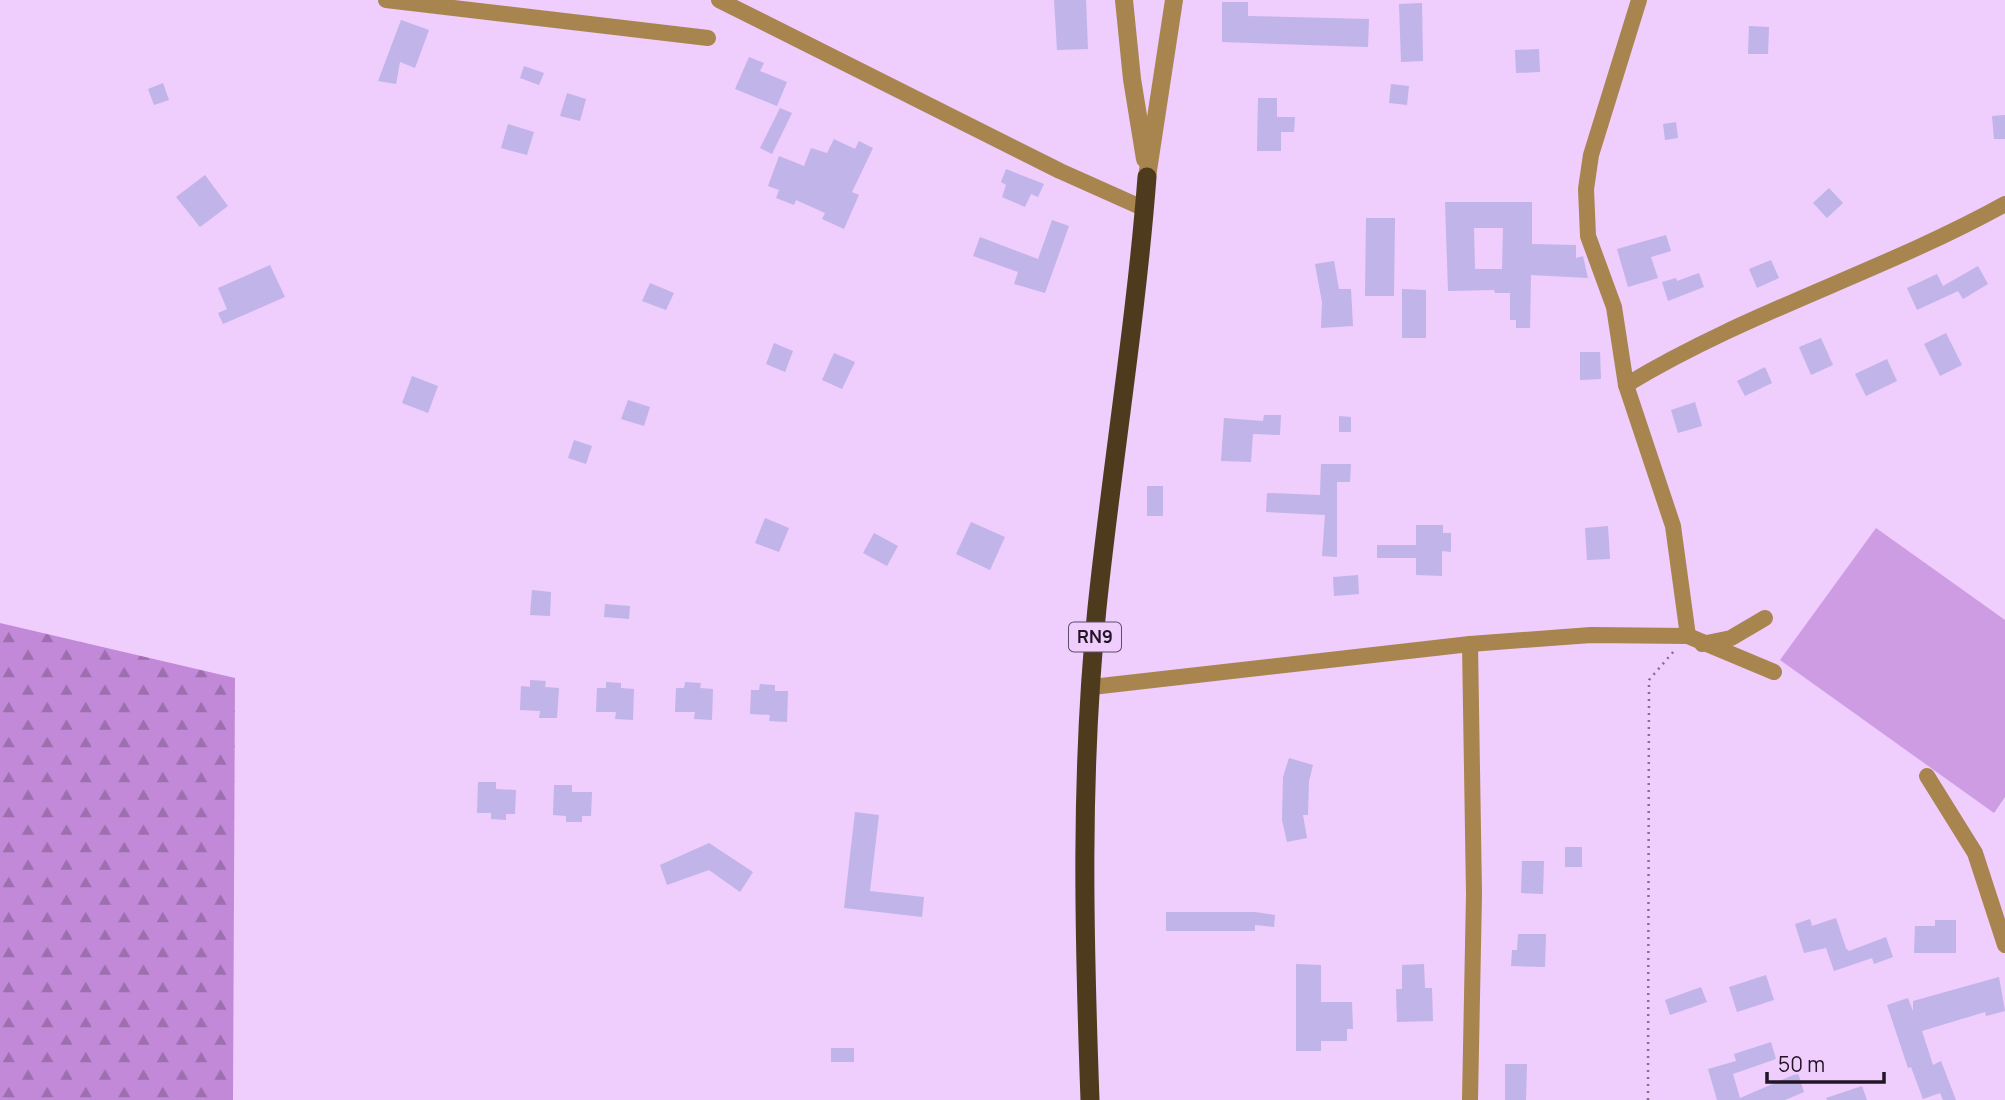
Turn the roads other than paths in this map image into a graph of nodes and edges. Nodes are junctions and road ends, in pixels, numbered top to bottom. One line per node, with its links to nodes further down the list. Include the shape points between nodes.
1 (386, 0): 6 (street)
2 (719, 0): 9 (street)
3 (1124, 0): 7 (street)
4 (1174, 0): 7 (street)
5 (1639, 0): 10 (street, via 1591,155 1586,189 1588,236 1614,307)
6 (708, 38)
7 (1147, 177): 9 (highway, RN9)
8 (2005, 204): 10 (street, via 1685,350)
9 (1145, 209): 15 (highway, RN9, via 1097,610)
10 (1626, 385): 12 (street, via 1673,526)
11 (1765, 618): 12 (street, via 1731,638)
12 (1695, 640): 13 (street, via 1591,635); 14 (street)
13 (1470, 644): 15 (street); 19 (street, via 1474,894)
14 (1774, 672)
15 (1092, 687): 18 (highway, RN9, via 1084,895)
16 (1927, 776): 17 (street, via 1975,853)
17 (2005, 945)
18 (1090, 1100)
19 (1470, 1100)

